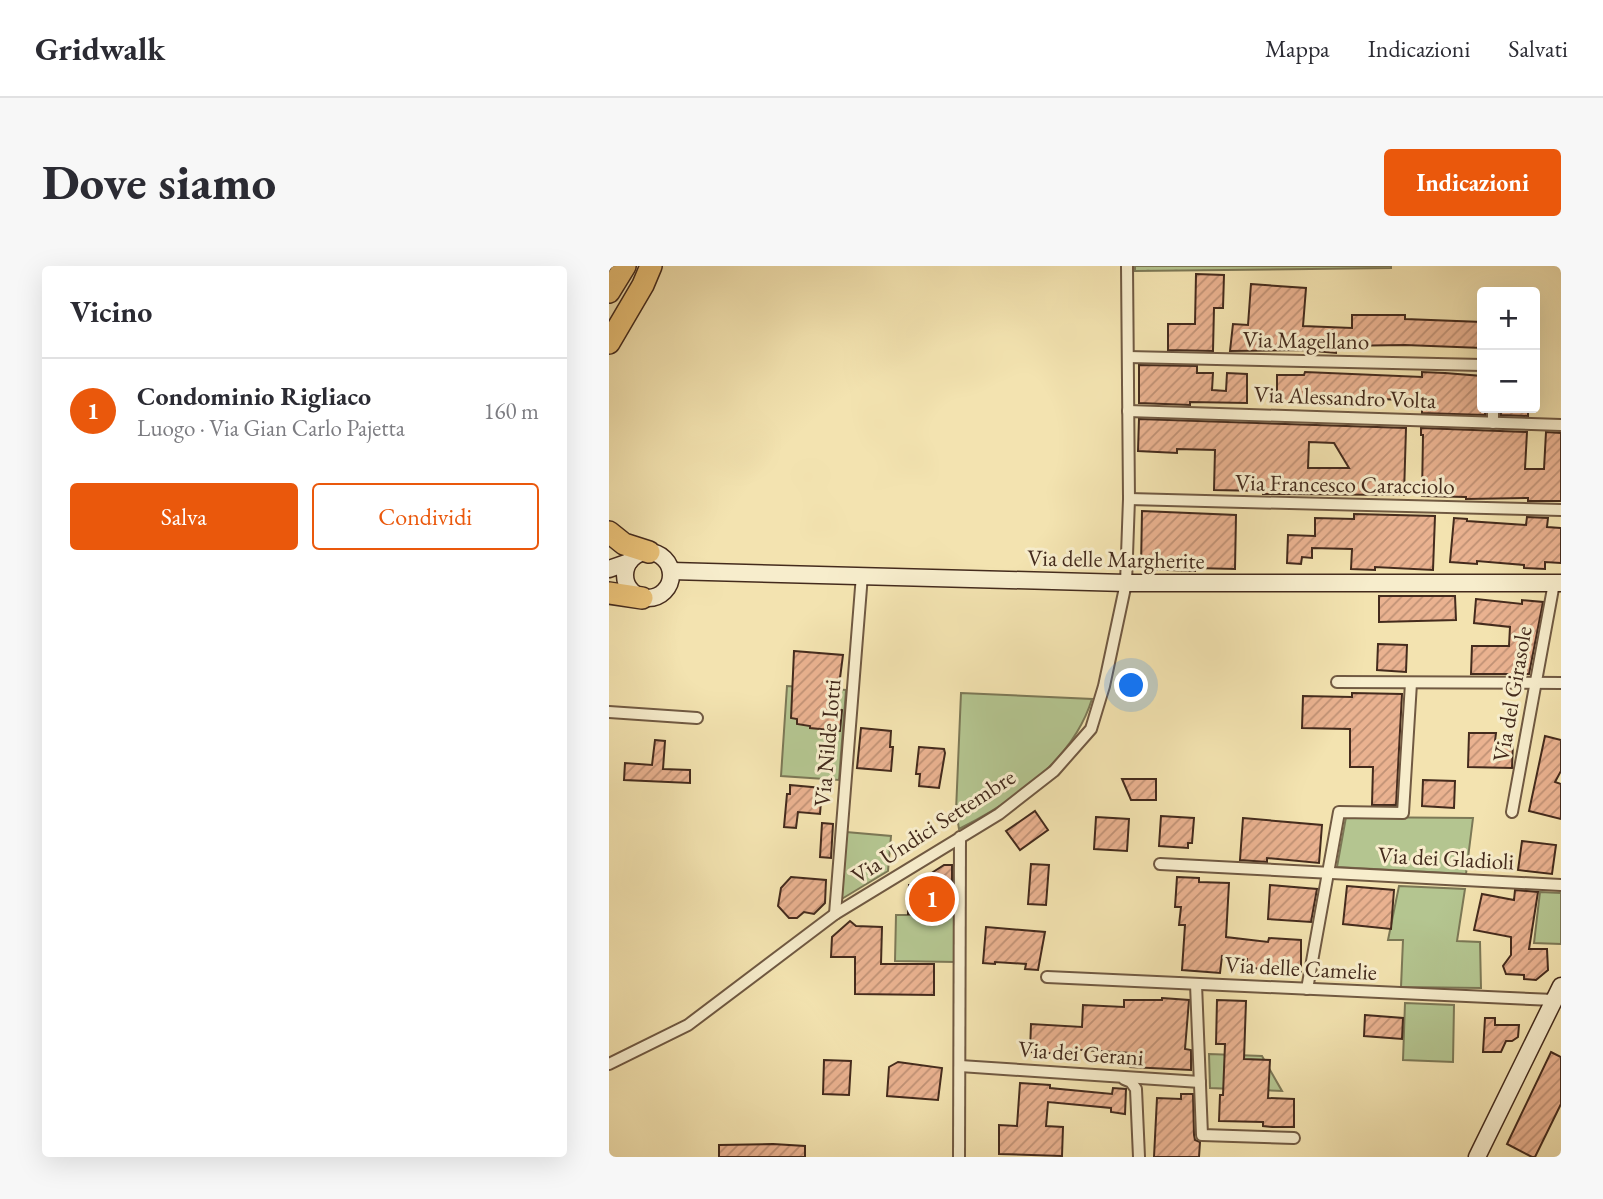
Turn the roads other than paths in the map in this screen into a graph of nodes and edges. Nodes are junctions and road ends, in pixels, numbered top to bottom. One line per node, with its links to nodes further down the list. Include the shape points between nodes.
1 (625, 266): 4 (highway)
2 (649, 266): 5 (highway); 6 (highway)
3 (1127, 266): 7 (street, Via Undici Settembre)
4 (609, 292)
5 (609, 328)
6 (609, 343)
7 (1128, 357): 8 (street, Via Magellano); 9 (street, Via Undici Settembre)
8 (1477, 365)
9 (1128, 411): 11 (street, Via Alessandro Volta); 13 (street, Via Undici Settembre)
10 (1493, 413): 11 (street)
11 (1493, 423): 12 (street, Via Alessandro Volta)
12 (1561, 425)
13 (1129, 499): 14 (street, Via Francesco Caracciolo); 22 (street, Via Undici Settembre)
14 (1561, 510)
15 (609, 532): 16 (highway, via 624,544)
16 (649, 552): 17 (street); 19 (street, via 663,558)
17 (629, 562): 18 (street); 24 (street)
18 (609, 569)
19 (671, 571): 20 (street, Via delle Margherite); 25 (street, via 664,592)
20 (862, 575): 22 (street, Via delle Margherite); 37 (street, Via Nilde Iotti)
21 (609, 579): 24 (street)
22 (1126, 583): 23 (street, Via delle Margherite); 33 (street, Via Undici Settembre, via 1091,729 1054,771 999,814)
23 (1557, 583): 28 (street, Via del Girasole)
24 (617, 588): 25 (highway)
25 (642, 598)
26 (1337, 682): 27 (street)
27 (1411, 683): 28 (street); 35 (street, via 1403,813 1339,811)
28 (1535, 683): 29 (street); 32 (street, Via del Girasole)
29 (1561, 683)
30 (609, 712): 31 (street)
31 (697, 718)
32 (1512, 812)
33 (960, 837): 37 (street, Via Undici Settembre); 43 (street)
34 (1160, 864): 35 (street, Via dei Gladioli)
35 (1328, 873): 36 (street, Via dei Gladioli); 40 (street)
36 (1561, 885)
37 (835, 914): 42 (street, Via Undici Settembre, via 688,1025)
38 (1047, 977): 39 (street, Via delle Camelie)
39 (1196, 984): 40 (street, Via delle Camelie); 45 (street)
40 (1307, 989): 41 (street, Via delle Camelie)
41 (1557, 993): 49 (street)
42 (609, 1064)
43 (960, 1066): 44 (street, Via dei Gerani); 47 (street)
44 (1117, 1077): 45 (street, Via dei Gerani); 48 (street, via 1135,1085)
45 (1200, 1083): 46 (street, via 1202,1135)
46 (1294, 1138)
47 (959, 1157)
48 (1139, 1157)
49 (1477, 1157)

